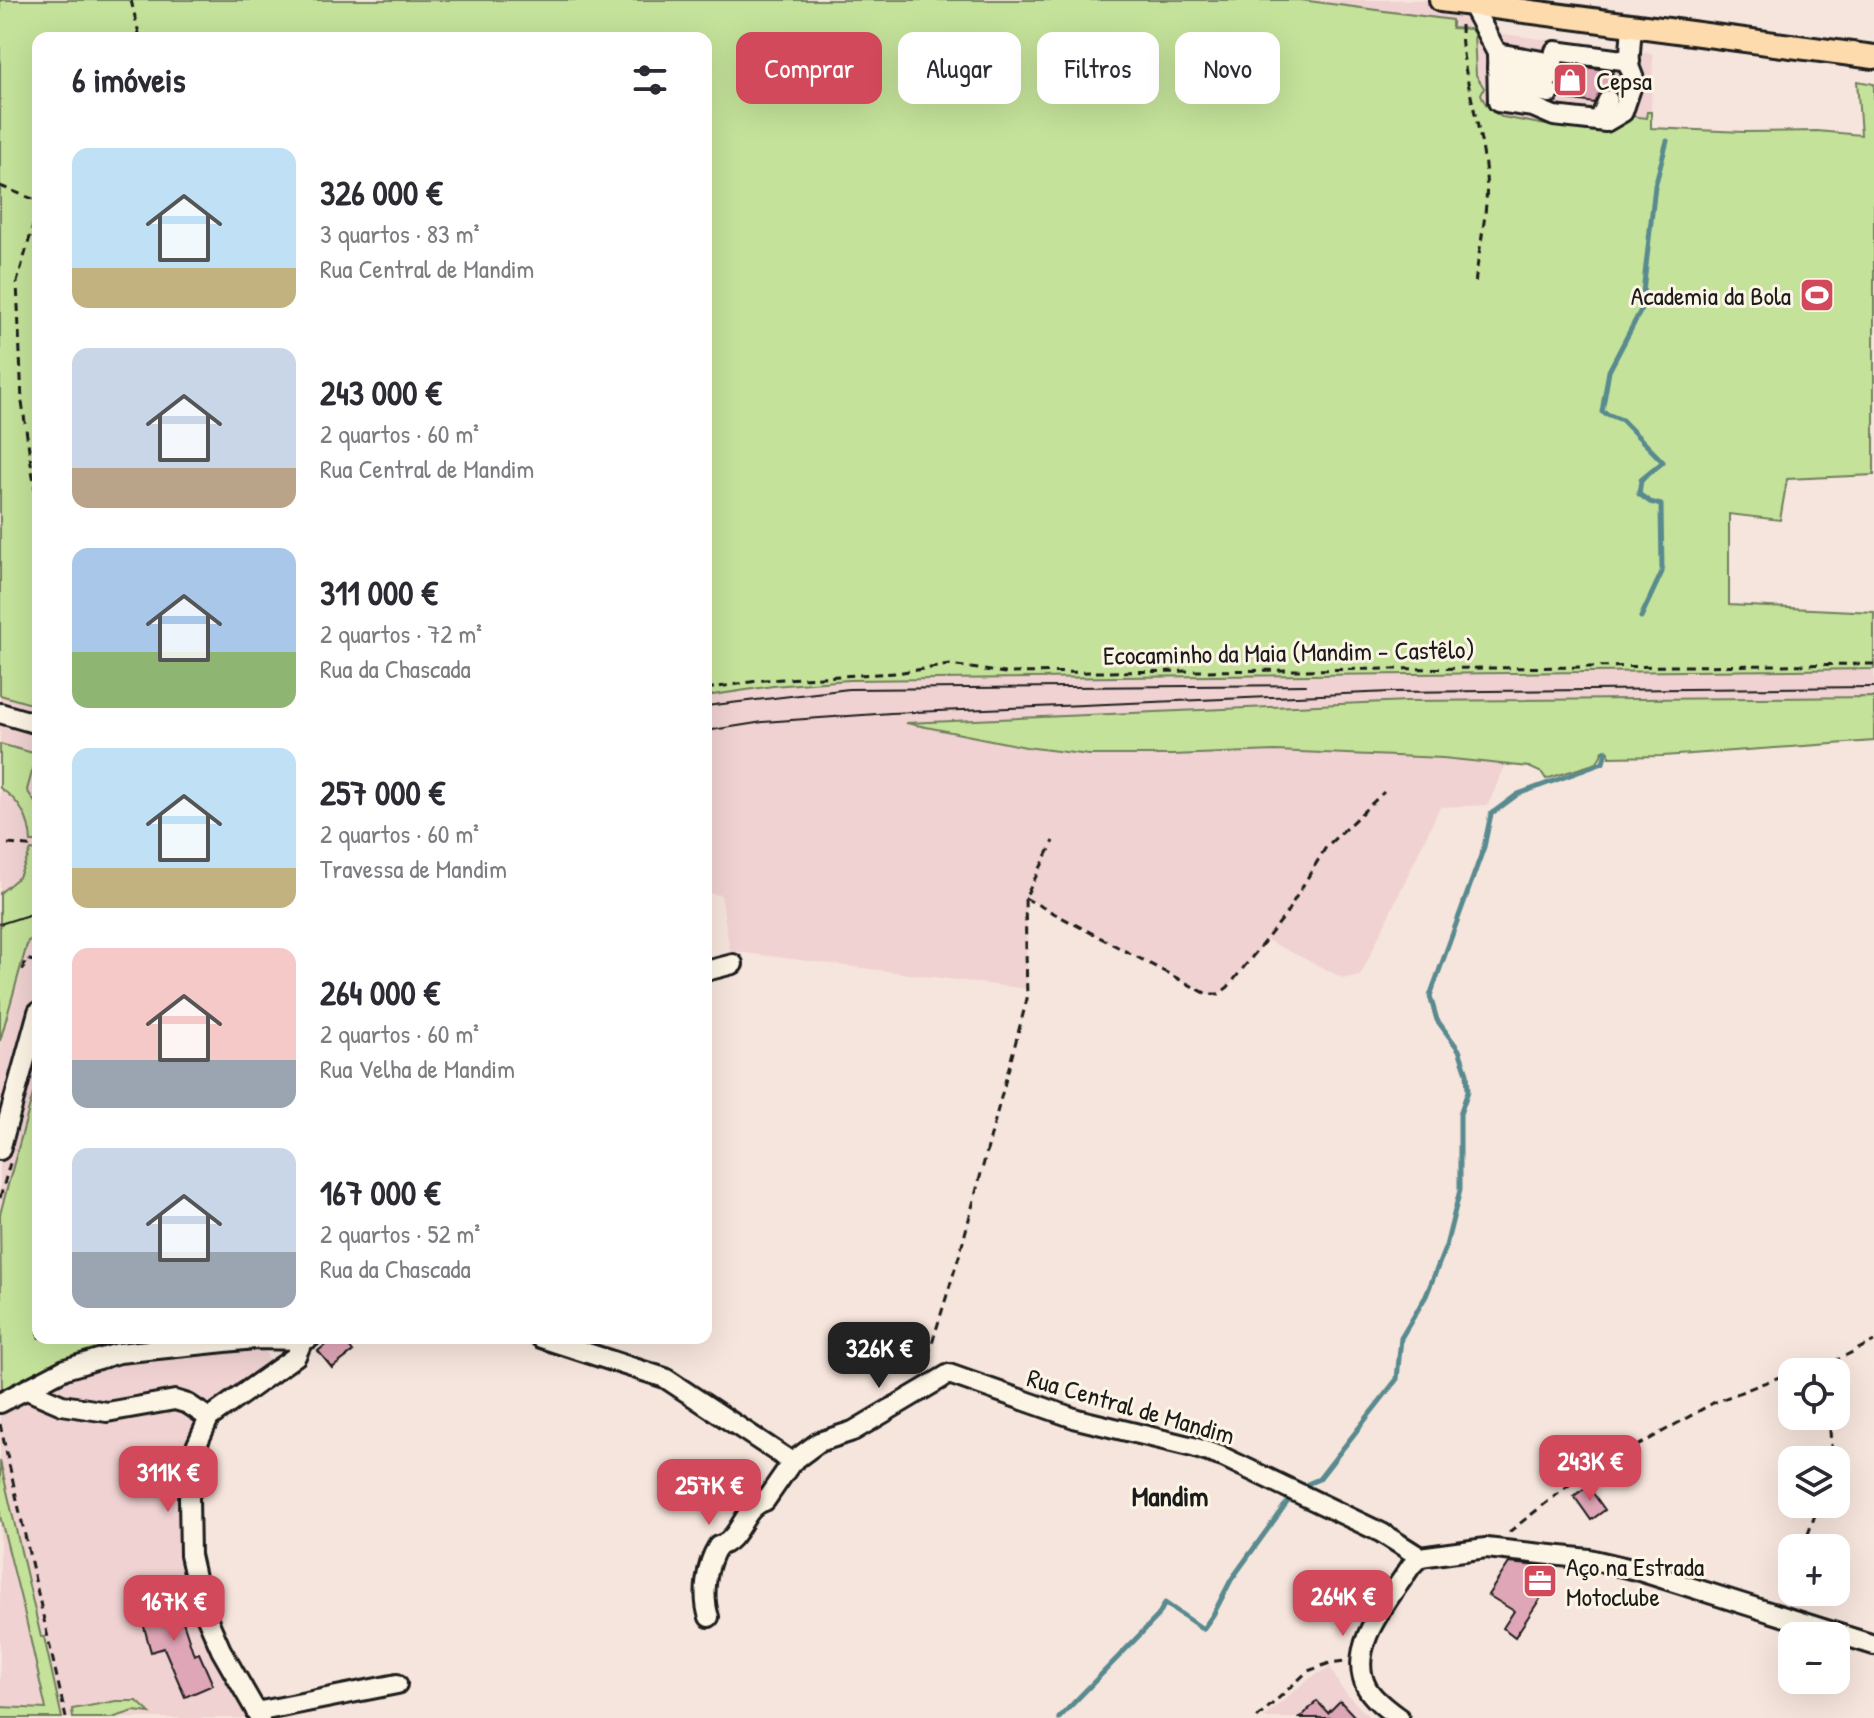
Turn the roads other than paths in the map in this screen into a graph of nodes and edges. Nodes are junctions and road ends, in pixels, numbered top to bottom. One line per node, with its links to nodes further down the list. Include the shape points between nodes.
1 (1458, 2): 2 (main road); 5 (street)
2 (1632, 25): 3 (main road); 4 (street)
3 (1874, 57)
4 (1626, 68): 6 (street, via 1555,51); 9 (street, via 1634,79 1623,112 1612,121)
5 (1497, 69): 6 (street); 6 (street); 8 (street, via 1498,102)
6 (1551, 78): 8 (street)
7 (1608, 100): 9 (street)
8 (1547, 113): 9 (street)
9 (1599, 121)
10 (0, 713): 11 (street)
11 (32, 722)
12 (733, 964): 13 (street)
13 (712, 969)
14 (32, 1034): 15 (street)
15 (0, 1150)
16 (206, 1344): 19 (street, via 119,1353 65,1369)
17 (303, 1344): 21 (street, via 296,1356)
18 (560, 1344): 22 (street, via 665,1378)
19 (27, 1390): 20 (street); 21 (street, via 62,1405 107,1412 175,1400)
20 (0, 1403)
21 (209, 1418): 27 (street, via 195,1449 190,1555 207,1620)
22 (792, 1462): 23 (street, Rua Central de Mandim, via 819,1442 853,1431 949,1374 1077,1419 1208,1452 1382,1533); 24 (street, via 765,1501 757,1503 713,1554 704,1601)
23 (1420, 1557): 25 (street, via 1486,1548 1589,1559); 28 (street, via 1363,1641 1360,1659 1367,1688)
24 (709, 1617)
25 (1874, 1645)
26 (397, 1684): 27 (street)
27 (258, 1715)
28 (1399, 1718)

